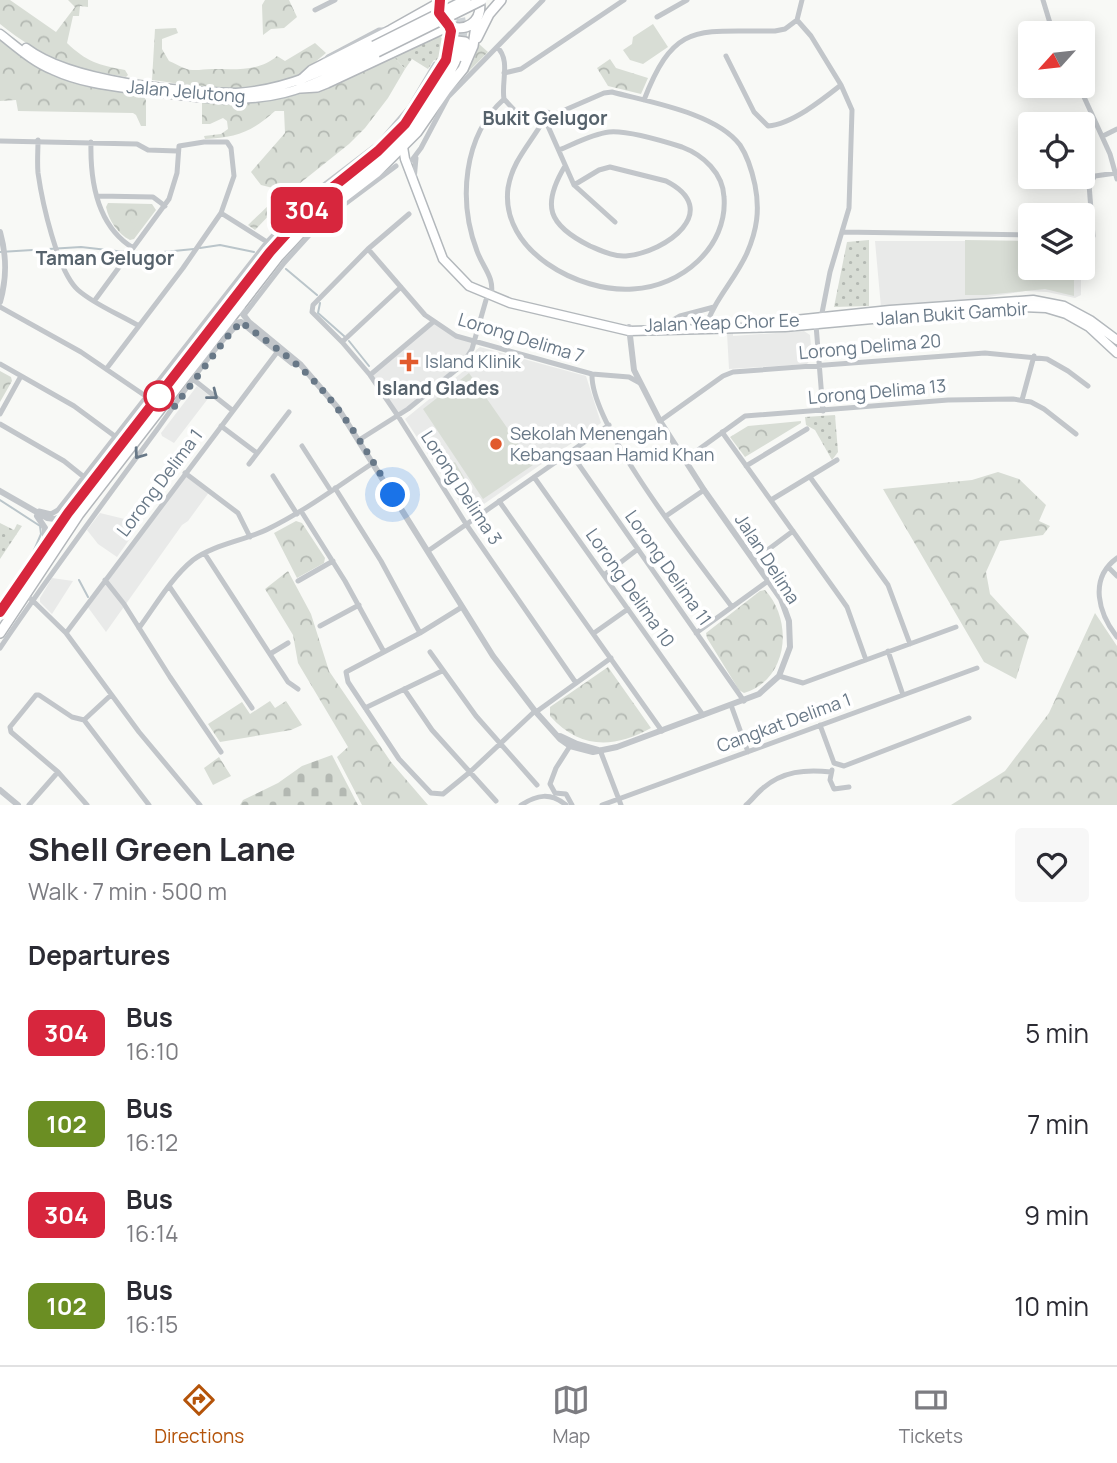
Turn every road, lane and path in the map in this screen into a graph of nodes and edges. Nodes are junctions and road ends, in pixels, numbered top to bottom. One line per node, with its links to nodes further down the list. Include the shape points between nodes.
1 (335, 0): 12 (street)
2 (466, 0): 11 (highway, bridge)
3 (480, 0): 11 (highway, bridge); 13 (highway)
4 (499, 0): 13 (highway); 20 (highway)
5 (543, 0): 21 (street)
6 (624, 0): 27 (street, via 520,69)
7 (687, 0): 14 (street)
8 (802, 0): 15 (street)
9 (1044, 0): 16 (street)
10 (438, 1): 17 (highway, via 441,18); 28 (highway, via 424,13 305,74)
11 (458, 8): 22 (highway, bridge)
12 (315, 10)
13 (478, 17): 17 (highway, via 465,28); 20 (highway)
14 (657, 18)
15 (797, 20): 29 (street); 33 (street, via 775,31 708,31 686,38 664,57)
16 (1050, 21)
17 (449, 26): 25 (highway); 28 (highway, via 317,87)
18 (0, 28): 28 (main road, Jalan Jelutong, via 43,59 98,78 236,93)
19 (0, 34): 28 (main road, Jalan Jelutong, via 42,65 102,85 236,99 268,97)
20 (473, 46): 30 (highway, via 463,69)
21 (497, 47): 27 (street, via 504,55); 39 (street, via 448,97)
22 (375, 49): 28 (main road, Jalan Jelutong)
23 (460, 49): 57 (highway, via 406,136)
24 (726, 56): 29 (street, via 754,112 768,125 812,108)
25 (446, 60): 30 (highway, via 456,42 465,42 467,50); 57 (highway, via 405,124 318,199)
26 (435, 64): 62 (street, via 409,107 379,143 316,191)
27 (504, 73): 32 (street)
28 (300, 85)
29 (841, 85): 60 (street, via 851,107 852,146 850,197)
30 (446, 90): 42 (highway)
31 (1085, 98): 37 (street)
32 (504, 99): 35 (street, via 516,112); 67 (street, via 486,117 476,140 466,187 477,252 493,283)
33 (644, 100): 34 (street, via 604,93); 71 (street, via 719,127 748,159 759,210 754,234 746,256)
34 (551, 116): 35 (street); 35 (street, via 545,113)
35 (543, 121): 43 (street); 43 (street, via 517,160 507,197 512,224 528,249 541,259 594,285 635,289 680,274 715,240 724,197 716,172 698,156 614,132)
36 (1117, 129): 37 (street)
37 (1103, 136): 49 (street)
38 (38, 140): 40 (street); 41 (street); 68 (street, via 38,173 57,250 76,288)
39 (426, 140): 42 (street); 45 (street)
40 (0, 141)
41 (91, 142): 44 (street); 52 (street, via 90,167)
42 (407, 144): 46 (highway); 47 (main road, Jalan Yeap Chor Ee)
43 (559, 150): 48 (street)
44 (177, 151): 54 (street, via 176,181); 55 (street, via 188,143 224,140 230,144 234,176)
45 (416, 155): 47 (street); 50 (street)
46 (394, 162): 57 (highway); 67 (main road, Jalan Yeap Chor Ee, via 404,165 448,271 471,293); 72 (street, via 322,221 284,262)
47 (407, 163): 50 (main road, Jalan Yeap Chor Ee)
48 (565, 166): 51 (street); 51 (street, via 552,191 551,207 558,224 605,253 626,256 662,246 690,217 680,191 666,181 610,167)
49 (1116, 176): 53 (street, via 1091,179)
50 (414, 182): 67 (main road, Jalan Yeap Chor Ee, via 443,259 468,286)
51 (574, 184): 58 (street)
52 (98, 196): 54 (street, via 153,197); 63 (street, via 113,231)
53 (1090, 203)
54 (165, 206): 63 (street)
55 (221, 213): 62 (street); 75 (street)
56 (409, 214): 64 (street)
57 (305, 221): 65 (highway); 69 (highway)
58 (615, 222)
59 (0, 232): 70 (street, via 6,276)
60 (842, 232): 61 (street); 73 (street)
61 (1018, 235)
62 (267, 242): 65 (street)
63 (133, 249): 68 (street)
64 (368, 249): 66 (street, Lorong Delima 7); 82 (street, Lorong Delima 3, via 313,305 313,315)
65 (249, 269): 98 (street); 135 (highway)
66 (401, 288): 74 (street, Lorong Delima 7); 82 (street)
67 (489, 298): 78 (main road, Jalan Yeap Chor Ee); 81 (street)
68 (94, 300): 75 (street)
69 (242, 304): 72 (street); 79 (highway)
70 (0, 305): 88 (street)
71 (714, 307): 76 (street); 77 (street)
72 (242, 319): 79 (street); 83 (street); 89 (street); 94 (street)
73 (819, 321): 77 (main road, Jalan Yeap Chor Ee); 80 (main road, Jalan Bukit Gambir, via 890,310 1033,300 1064,306); 84 (main road, Jalan Bukit Gambir, via 1046,308 1089,327); 87 (street)
74 (433, 322): 81 (street, Lorong Delima 7); 92 (street)
75 (139, 326): 88 (street)
76 (663, 326): 77 (main road, Jalan Yeap Chor Ee); 78 (main road, Jalan Yeap Chor Ee)
77 (705, 327): 78 (main road, Jalan Yeap Chor Ee)
78 (627, 328): 90 (street, Jalan Delima)
79 (216, 337): 94 (highway)
80 (1117, 340)
81 (474, 341): 91 (street, Lorong Delima 7); 104 (street, via 462,365)
82 (342, 342): 92 (street, Lorong Delima 3)
83 (278, 351): 89 (street); 100 (street, Lorong Delima 1)
84 (1117, 352)
85 (1034, 356): 87 (street, Lorong Delima 20, via 970,353); 97 (street, Lorong Delima 20, via 1060,365); 99 (street)
86 (0, 364): 93 (street)
87 (820, 365): 101 (street); 105 (street, Lorong Delima 20, via 726,374)
88 (107, 368): 98 (street)
89 (303, 369): 113 (street)
90 (634, 370): 95 (street); 96 (street, Jalan Delima)
91 (592, 374): 95 (street, Lorong Delima 7); 107 (street, via 593,389)
92 (370, 375): 104 (street, Lorong Delima 3)
93 (21, 376): 103 (street); 112 (street)
94 (190, 377): 100 (street, one-way to 100); 155 (highway, one-way to 155, via 79,514)
95 (618, 377): 96 (street, Lorong Delima 7)
96 (640, 383): 105 (street, Jalan Delima)
97 (1088, 386)
98 (147, 397): 112 (street)
99 (1022, 400): 101 (street, Lorong Delima 13, via 948,400); 111 (street, Lorong Delima 13, via 1044,409)
100 (232, 410): 108 (street, Lorong Delima 1)
101 (823, 411): 110 (street, Lorong Delima 13, via 751,415)
102 (289, 412): 116 (street)
103 (0, 414)
104 (398, 416): 113 (street); 137 (street, Lorong Delima 3)
105 (660, 421): 117 (street, Jalan Delima)
106 (0, 424): 124 (street)
107 (609, 425): 115 (street); 136 (street)
108 (221, 426): 116 (street); 122 (street, Lorong Delima 1)
109 (807, 429): 121 (street)
110 (722, 432): 117 (street, Lorong Delima 13); 121 (street)
111 (1076, 434)
112 (116, 437): 124 (street)
113 (359, 439): 119 (street)
114 (302, 446): 127 (street)
115 (570, 452): 125 (street); 142 (street, Lorong Delima 11)
116 (257, 453): 120 (street)
117 (684, 460): 128 (street, Jalan Delima)
118 (837, 460): 126 (street)
119 (373, 463): 127 (street); 143 (street)
120 (248, 464)
121 (746, 466): 130 (street)
122 (185, 473): 140 (street, via 237,513); 151 (street, Lorong Delima 1)
123 (273, 476): 134 (street)
124 (84, 477): 133 (street, via 55,512)
125 (534, 477): 131 (street); 149 (street, Lorong Delima 10)
126 (810, 477): 130 (street); 171 (street, via 888,585)
127 (333, 490): 134 (street); 166 (street, via 381,561)
128 (704, 490): 136 (street); 146 (street, Jalan Delima)
129 (0, 491): 132 (street)
130 (771, 500): 138 (street)
131 (499, 501): 137 (street); 167 (street)
132 (24, 503): 133 (street); 141 (street, via 43,521)
133 (33, 509): 135 (street, via 50,519)
134 (299, 512): 140 (street); 147 (street)
135 (68, 513): 139 (highway)
136 (666, 516): 158 (street)
137 (466, 524): 143 (street); 182 (street, Lorong Delima 3)
138 (793, 531): 146 (street); 178 (street, via 847,607)
139 (55, 533): 141 (highway); 155 (highway, via 24,586)
140 (250, 537): 144 (street)
141 (44, 547): 160 (highway)
142 (638, 550): 149 (street); 168 (street, Lorong Delima 11)
143 (428, 551): 157 (street)
144 (205, 554): 154 (street, via 185,567); 176 (street)
145 (1117, 558): 148 (street)
146 (754, 560): 153 (street, Jalan Delima)
147 (333, 561): 152 (street); 156 (street)
148 (1108, 567): 150 (street); 169 (street, via 1100,585 1100,611)
149 (604, 575): 159 (street, Lorong Delima 10)
150 (1117, 576)
151 (106, 580): 163 (street); 165 (street, Lorong Delima 1)
152 (298, 581)
153 (768, 581): 158 (street); 181 (street, Jalan Delima, via 789,621 790,647)
154 (169, 586): 163 (street); 189 (street)
155 (29, 597): 164 (highway); 165 (street); 172 (street)
156 (359, 605): 161 (street); 173 (street)
157 (462, 607): 166 (street); 191 (street)
158 (732, 607): 168 (street)
159 (628, 609): 167 (street); 192 (street, Lorong Delima 10)
160 (0, 612)
161 (320, 626)
162 (956, 627): 171 (street)
163 (139, 628): 201 (street)
164 (0, 633)
165 (66, 633): 185 (street)
166 (420, 633): 173 (street)
167 (594, 633): 177 (street)
168 (696, 633): 187 (street, Lorong Delima 11)
169 (1117, 637)
170 (288, 643): 176 (street)
171 (910, 644): 175 (street)
172 (0, 648)
173 (384, 652): 190 (street, via 348,669 345,675)
174 (430, 652): 180 (street)
175 (888, 652): 178 (street); 186 (street)
176 (270, 654): 183 (street)
177 (611, 657): 182 (street); 196 (street)
178 (866, 660): 181 (street, via 803,683)
179 (977, 668): 186 (street, Cangkat Delima 1)
180 (442, 671): 184 (street); 198 (street)
181 (779, 676): 187 (street)
182 (576, 683): 191 (street)
183 (298, 689)
184 (404, 690): 190 (street); 205 (street)
185 (111, 695): 194 (street); 216 (street)
186 (903, 695): 195 (street, Cangkat Delima 1)
187 (744, 701): 188 (street)
188 (731, 705): 192 (street); 202 (street)
189 (252, 708)
190 (365, 708): 205 (street, via 399,759 435,795 448,791)
191 (536, 712): 197 (street); 198 (street)
192 (703, 715): 196 (street)
193 (969, 718): 203 (street, via 844,765)
194 (84, 720): 204 (street, via 36,695 10,727 13,736); 215 (street)
195 (820, 725): 202 (street, Cangkat Delima 1); 203 (street)
196 (662, 731): 200 (street)
197 (558, 735): 199 (street); 200 (street)
198 (501, 743): 205 (street); 207 (street)
199 (570, 746): 200 (street, via 585,752); 219 (street, via 556,768 551,789 566,794)
200 (600, 750): 211 (street)
201 (222, 752)
202 (748, 752): 211 (street, Cangkat Delima 1)
203 (834, 763): 206 (street)
204 (58, 772): 213 (street); 214 (street)
205 (470, 772): 210 (street)
206 (831, 772): 208 (street, via 834,789); 221 (street, via 790,773 766,786)
207 (537, 785)
208 (849, 787)
209 (0, 790): 212 (street)
210 (495, 801)
211 (620, 802): 220 (street, Cangkat Delima 1)
212 (18, 805)
213 (29, 805)
214 (87, 805)
215 (149, 805)
216 (200, 805)
217 (521, 805): 218 (street, via 542,796)
218 (566, 805)
219 (572, 805)
220 (602, 805)
221 (746, 805)

